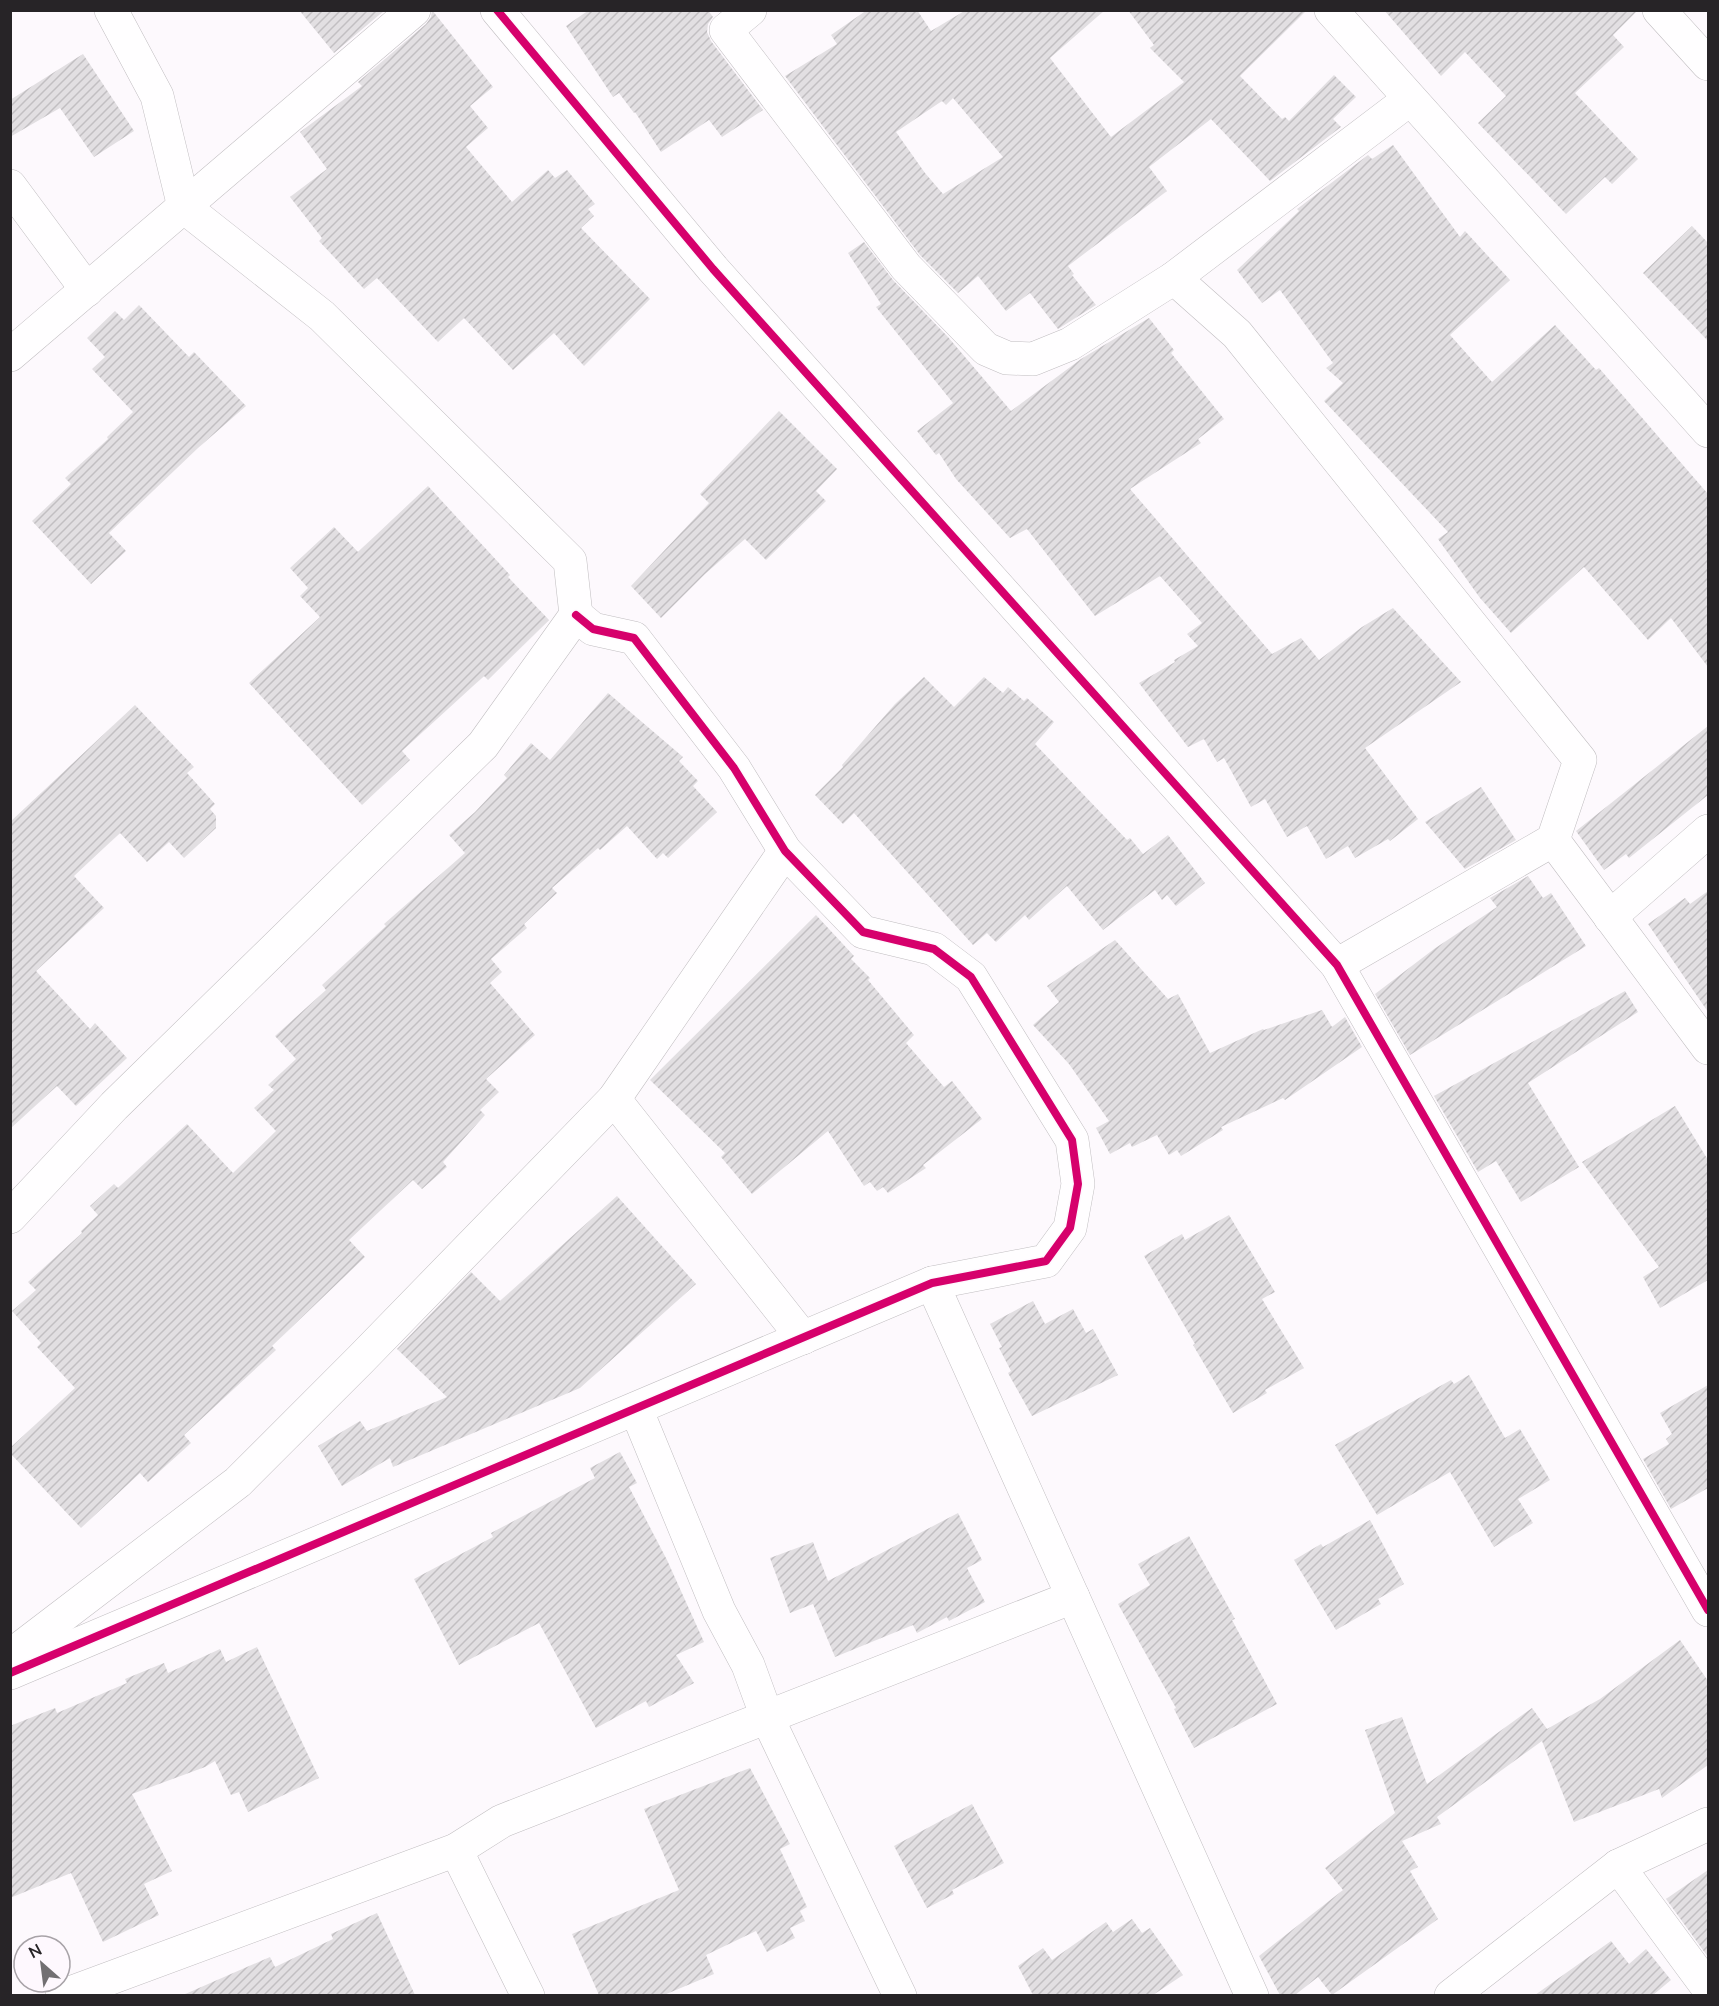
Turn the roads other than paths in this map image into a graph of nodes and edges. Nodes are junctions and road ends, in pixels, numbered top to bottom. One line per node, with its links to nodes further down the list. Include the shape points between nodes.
1 (111, 10): 10 (street, via 157,96)
2 (414, 10): 10 (street)
3 (497, 10): 20 (street, via 713,269)
4 (750, 10): 11 (street, via 726,30 906,267 986,349 1008,358 1033,359 1070,344)
5 (1331, 10): 8 (street)
6 (1659, 10): 7 (street)
7 (1708, 64)
8 (1410, 99): 11 (street); 14 (street)
9 (10, 186): 12 (street)
10 (184, 207): 12 (street); 15 (street, via 322,316 570,561)
11 (1174, 278): 17 (street, via 1237,334 1580,760)
12 (87, 290): 13 (street)
13 (10, 355)
14 (1708, 431)
15 (576, 615): 18 (street, via 593,629 634,638 734,768); 23 (street, via 483,745 114,1106)
16 (1708, 831): 19 (street)
17 (1553, 840): 19 (street); 20 (street)
18 (785, 851): 22 (street); 24 (street, via 863,932 934,949 971,977 1072,1140 1078,1184 1070,1228 1046,1261)
19 (1610, 916): 21 (street)
20 (1337, 965): 28 (street)
21 (1708, 1048)
22 (614, 1099): 25 (street); 29 (street, via 238,1482)
23 (10, 1218)
24 (932, 1283): 25 (street); 27 (street)
25 (803, 1338): 26 (street)
26 (636, 1409): 30 (street); 31 (street, via 719,1611 748,1665)
27 (1073, 1597): 31 (street); 39 (street)
28 (1708, 1610)
29 (10, 1656)
30 (10, 1673)
31 (767, 1718): 33 (street, via 502,1821); 38 (street)
32 (1708, 1824): 34 (street)
33 (456, 1850): 36 (street); 37 (street)
34 (1618, 1866): 35 (street); 40 (street)
35 (1708, 1988)
36 (62, 1995)
37 (528, 1995)
38 (900, 1995)
39 (1252, 1995)
40 (1451, 1995)

